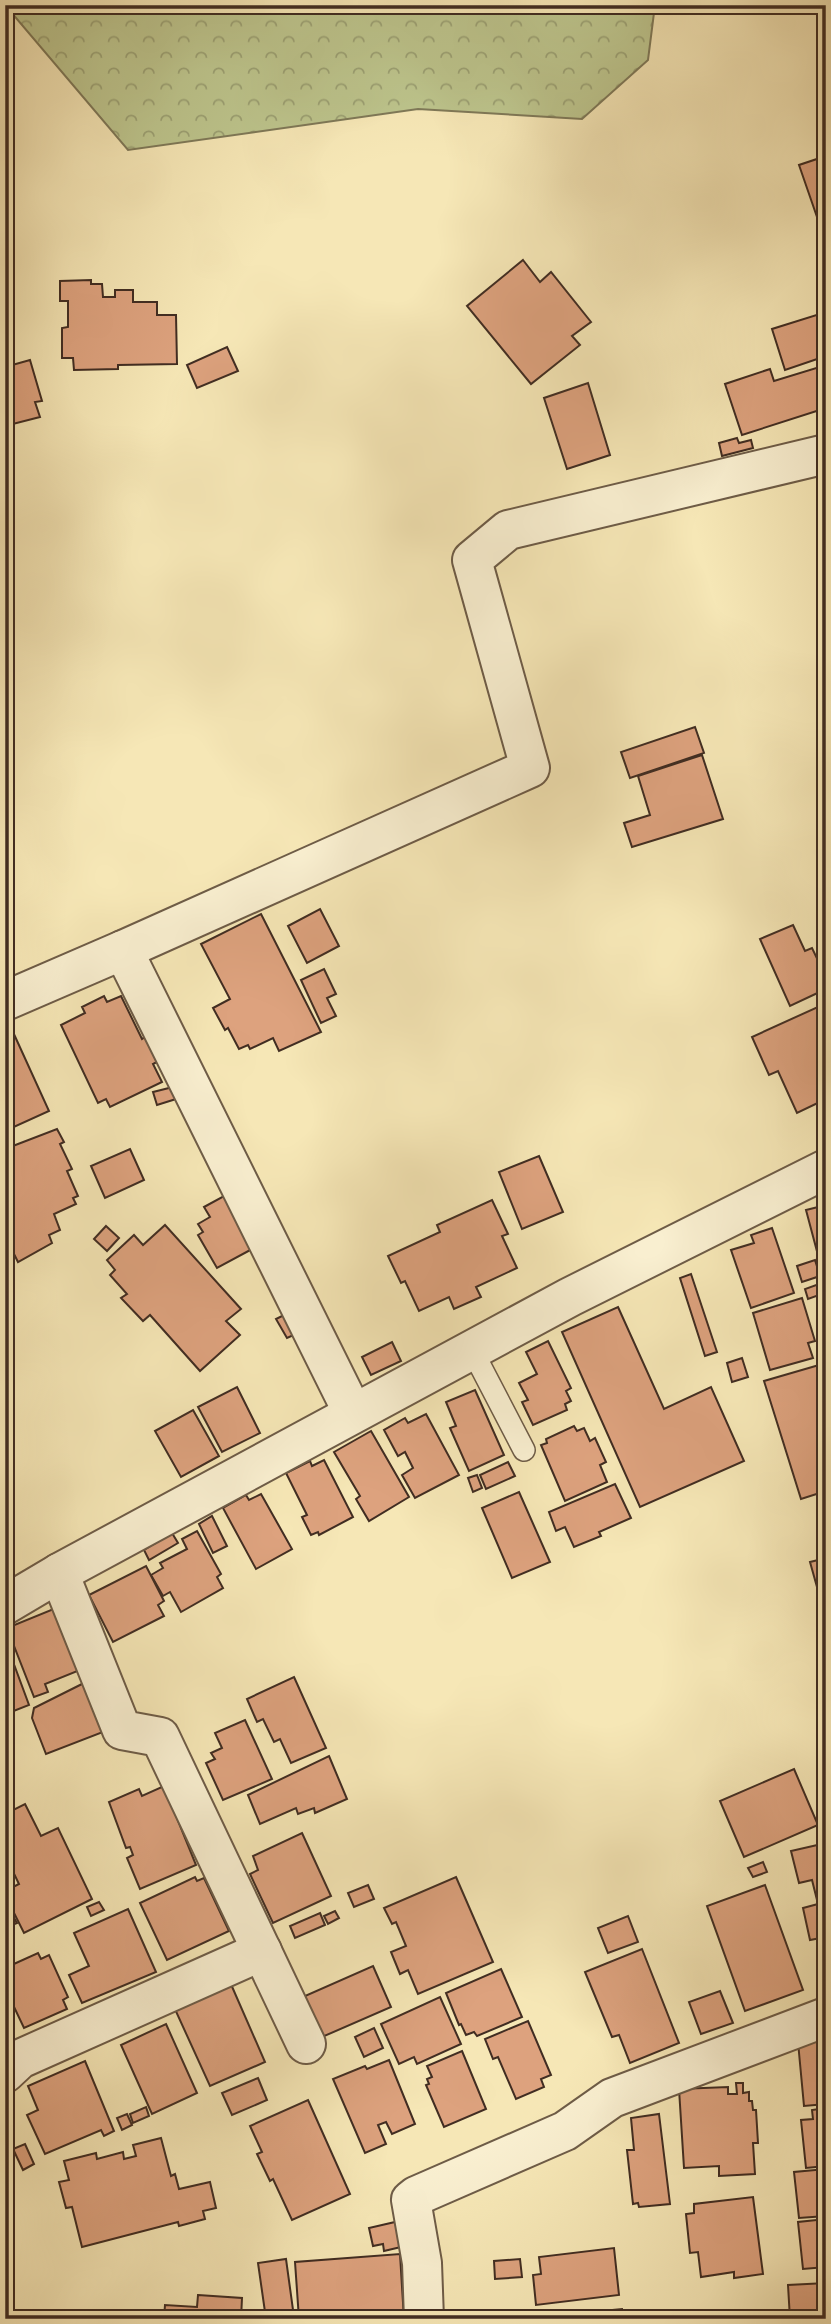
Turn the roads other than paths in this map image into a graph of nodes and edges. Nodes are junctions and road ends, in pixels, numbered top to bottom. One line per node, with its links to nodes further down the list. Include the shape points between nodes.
1 (826, 454): 2 (street, via 508,530 472,560 530,768)
2 (123, 950): 3 (street); 6 (street)
3 (5, 1001)
4 (826, 1169): 5 (street)
5 (472, 1350): 6 (street); 7 (lane)
6 (353, 1413): 8 (street)
7 (524, 1450)
8 (59, 1573): 9 (street); 10 (street, via 122,1730 160,1737)
9 (5, 1605)
10 (262, 1951): 12 (street); 13 (street, via 20,2059)
11 (826, 2017): 14 (street, via 612,2098 565,2131 411,2200 422,2263)
12 (306, 2044)
13 (5, 2073)
14 (424, 2319)

